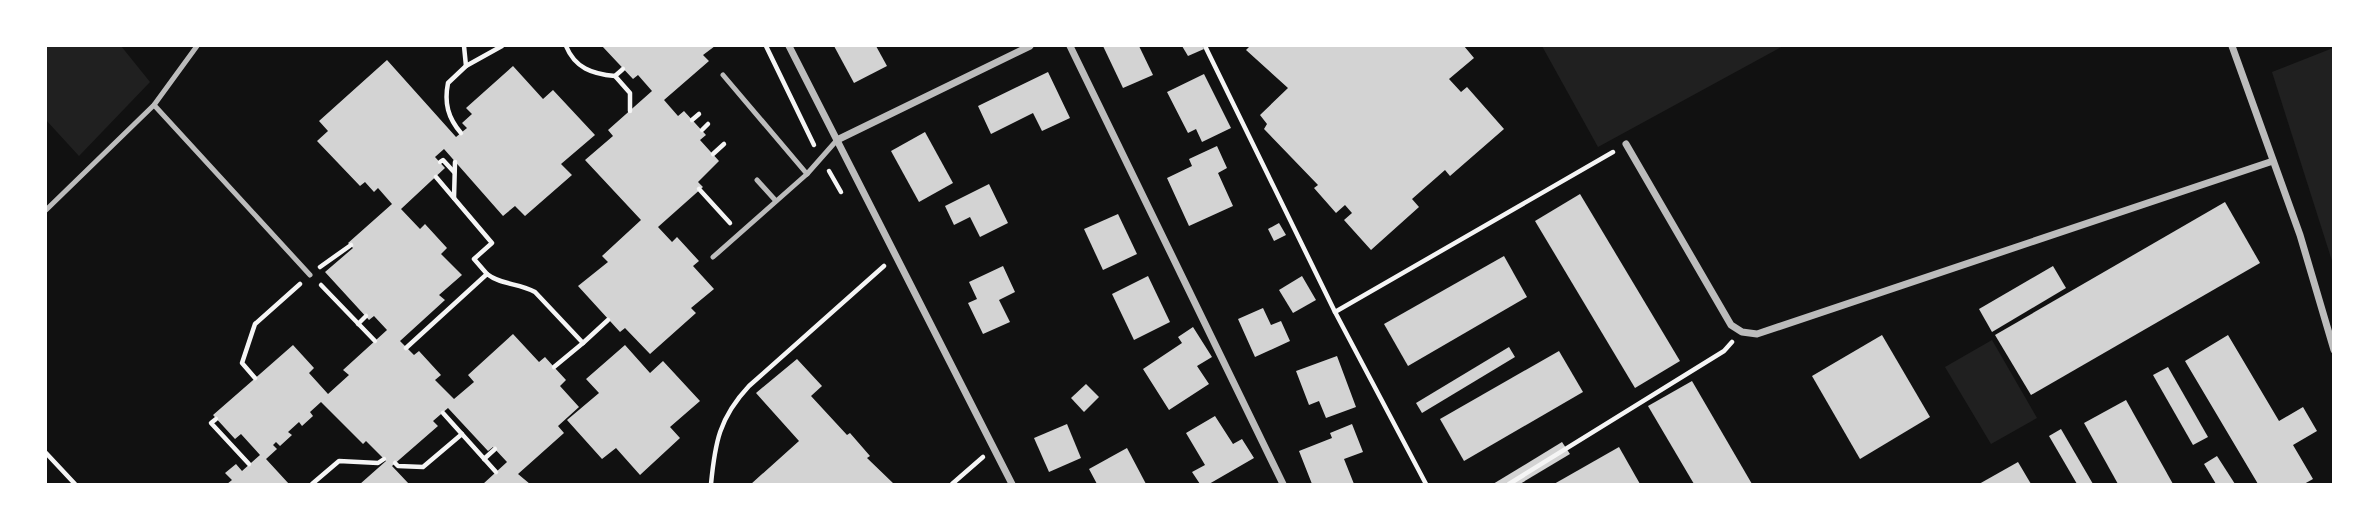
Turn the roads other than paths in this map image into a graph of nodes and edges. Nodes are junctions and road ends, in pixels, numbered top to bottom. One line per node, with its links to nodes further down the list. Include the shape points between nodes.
1 (197, 46): 7 (lane)
2 (789, 46): 8 (street)
3 (1030, 46): 8 (street)
4 (1070, 46): 19 (street)
5 (2232, 46): 10 (street)
6 (723, 75): 11 (lane)
7 (154, 105): 14 (lane); 16 (lane)
8 (838, 140): 11 (lane); 18 (street)
9 (1626, 144): 10 (street, via 1731,325 1757,334)
10 (2273, 162): 17 (street, via 2300,235)
11 (807, 174): 13 (lane)
12 (757, 180): 13 (lane)
13 (776, 201): 15 (lane)
14 (46, 210)
15 (713, 257)
16 (310, 275)
17 (2333, 350)
18 (1012, 485)
19 (1283, 485)

